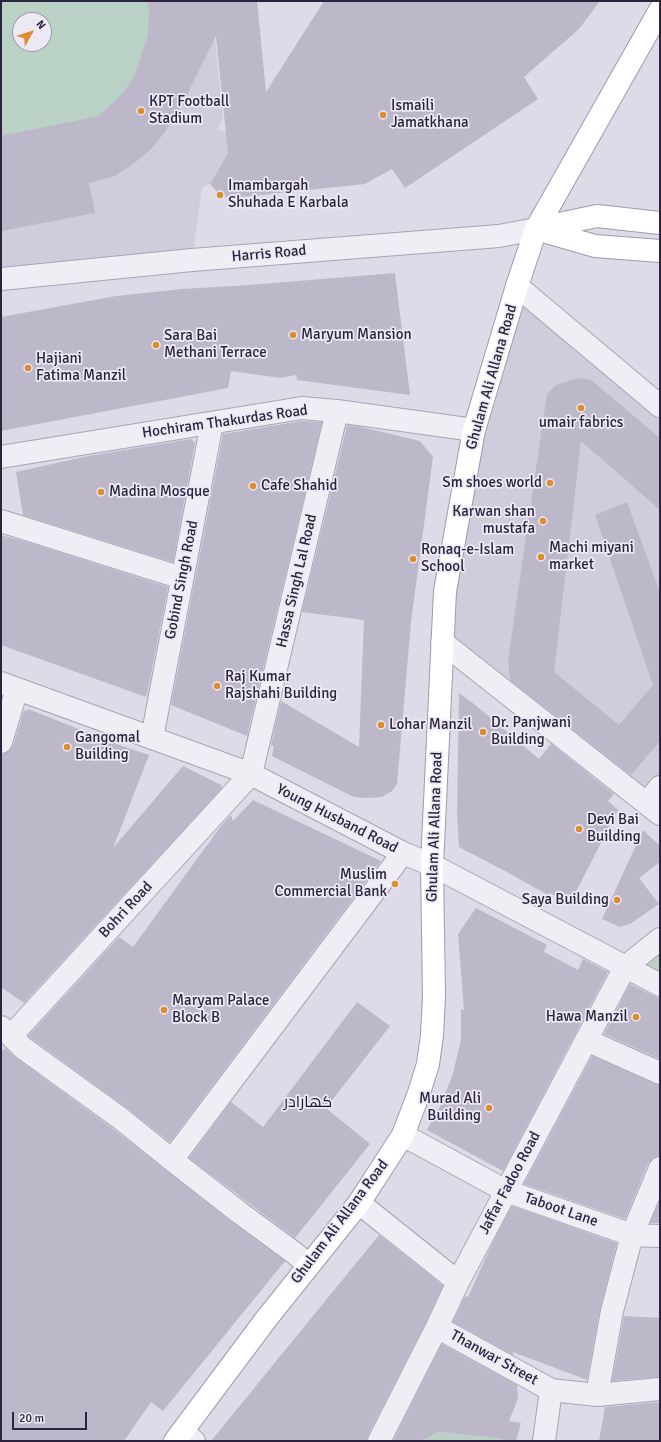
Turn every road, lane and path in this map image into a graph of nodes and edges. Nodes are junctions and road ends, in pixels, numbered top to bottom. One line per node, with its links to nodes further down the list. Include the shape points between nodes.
1 (660, 10): 3 (main road, Ghulam Ali Allana Road)
2 (660, 223): 3 (main road, Harris Road, via 597,216)
3 (536, 229): 4 (main road, Harris Road, via 595,246); 5 (street, Harris Road, via 499,236 192,260); 6 (main road, Ghulam Ali Allana Road)
4 (660, 251)
5 (1, 279)
6 (517, 286): 7 (street); 10 (main road, Ghulam Ali Allana Road)
7 (660, 406)
8 (337, 411): 9 (street, Hochiram Thakurdas Road, via 302,408); 10 (street, Hochiram Thakurdas Road); 18 (street, Hassa Singh Lal Road)
9 (212, 423): 11 (street, Hochiram Thakurdas Road); 13 (street, Gobind Singh Road)
10 (474, 430): 14 (main road, Ghulam Ali Allana Road, via 445,591)
11 (1, 456)
12 (1, 521): 13 (street)
13 (182, 578): 16 (street, Gobind Singh Road)
14 (442, 642): 19 (street); 21 (main road, Ghulam Ali Allana Road)
15 (9, 686): 16 (street, Young Husband Road); 17 (street)
16 (152, 738): 18 (street, Young Husband Road)
17 (1, 742)
18 (251, 774): 20 (street, Young Husband Road); 25 (street, Bohri Road)
19 (656, 801)
20 (403, 853): 21 (street, Young Husband Road); 29 (street)
21 (432, 865): 23 (street, Young Husband Road); 28 (main road, Ghulam Ali Allana Road, via 432,1035 428,1064)
22 (660, 940): 23 (street, Jaffar Fadoo Road)
23 (625, 966): 24 (street, Young Husband Road); 26 (street, Jaffar Fadoo Road)
24 (660, 985)
25 (6, 1032): 29 (street, via 23,1048 120,1118)
26 (586, 1040): 27 (street); 31 (street, Jaffar Fadoo Road)
27 (660, 1073)
28 (403, 1136): 31 (street, Taboot Lane); 32 (main road, Ghulam Ali Allana Road)
29 (172, 1160): 35 (street)
30 (660, 1168): 33 (street)
31 (506, 1191): 33 (street, Taboot Lane); 36 (street, Jaffar Fadoo Road)
32 (359, 1203): 35 (main road, Ghulam Ali Allana Road); 36 (street)
33 (632, 1235): 34 (street, Taboot Lane); 40 (street, via 612,1311)
34 (660, 1236)
35 (308, 1265): 41 (main road, Ghulam Ali Allana Road, via 267,1318)
36 (458, 1282): 37 (street, Jaffar Fadoo Road)
37 (437, 1327): 39 (street, Thanwar Street); 42 (street, Jaffar Fadoo Road)
38 (660, 1389): 40 (street)
39 (551, 1390): 40 (street); 43 (street)
40 (597, 1395)
41 (184, 1438)
42 (379, 1441)
43 (544, 1441)

